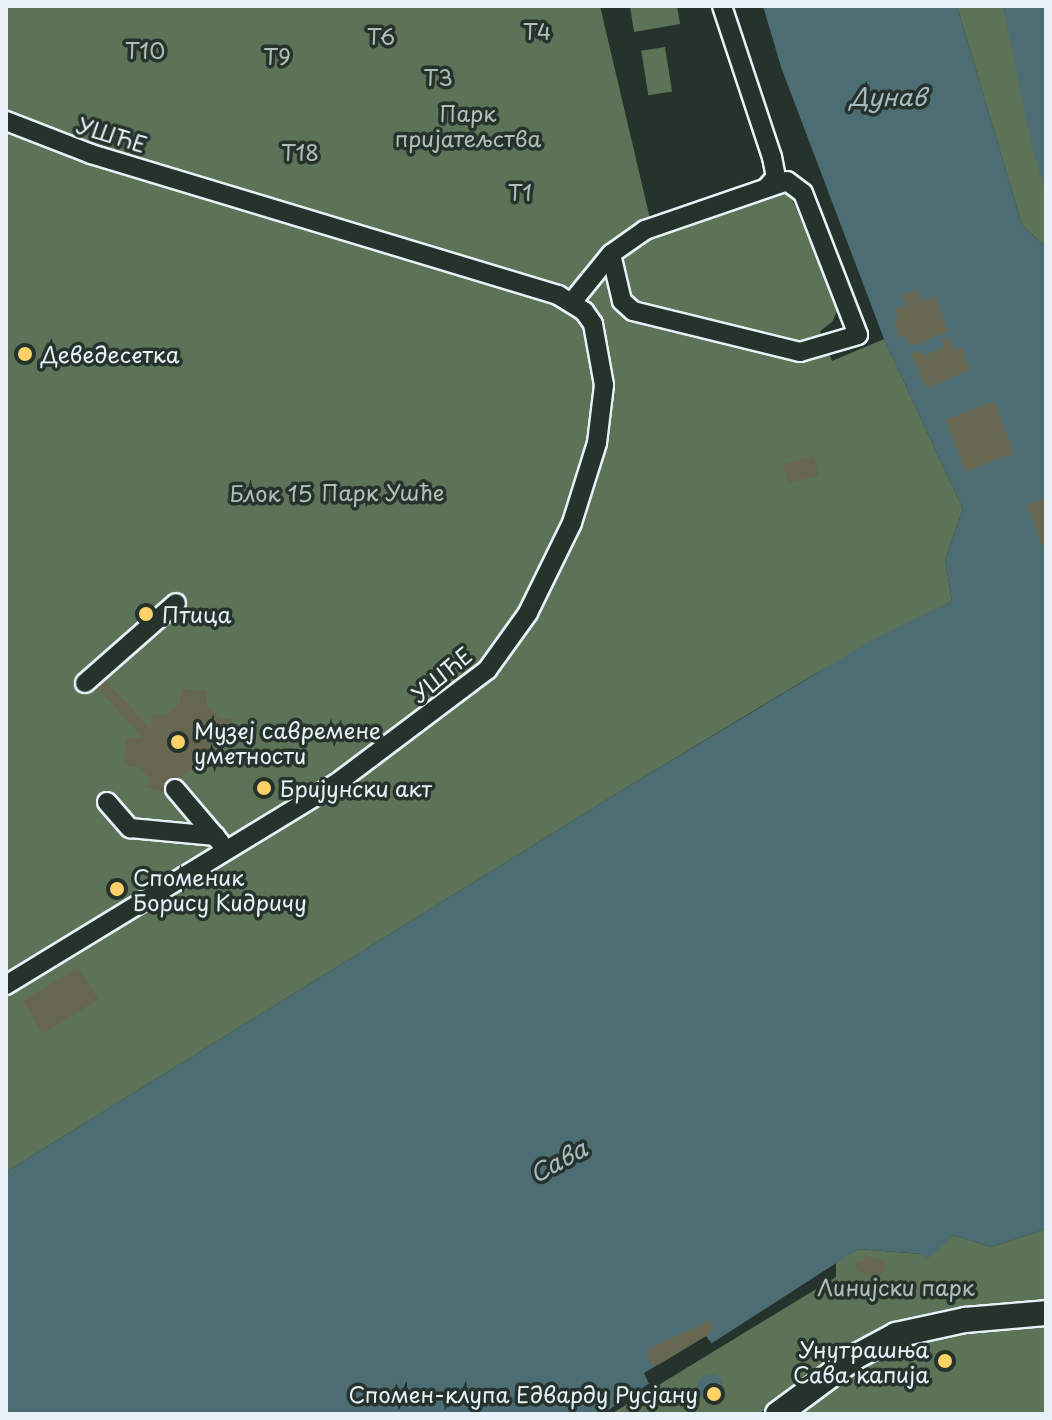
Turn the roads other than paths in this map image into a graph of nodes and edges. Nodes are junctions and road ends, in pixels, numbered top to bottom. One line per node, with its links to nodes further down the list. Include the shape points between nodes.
1 (722, 6): 3 (street, via 772,157 776,177)
2 (6, 121): 5 (street, УШЋЕ, via 91,154)
3 (766, 188): 4 (street, via 645,230); 4 (street, via 787,181 803,193 858,335 819,351 800,352 633,311 622,301)
4 (611, 254): 5 (street)
5 (572, 302): 10 (street, УШЋЕ, via 593,324 599,341 602,411 572,523 528,613 467,689 337,783)
6 (176, 603): 7 (street)
7 (85, 683)
8 (175, 789): 10 (street)
9 (107, 802): 10 (street, via 130,828)
10 (221, 843): 11 (street, УШЋЕ)
11 (6, 985)
12 (1046, 1313): 13 (main road, via 965,1320 896,1335 855,1357)
13 (778, 1414)

